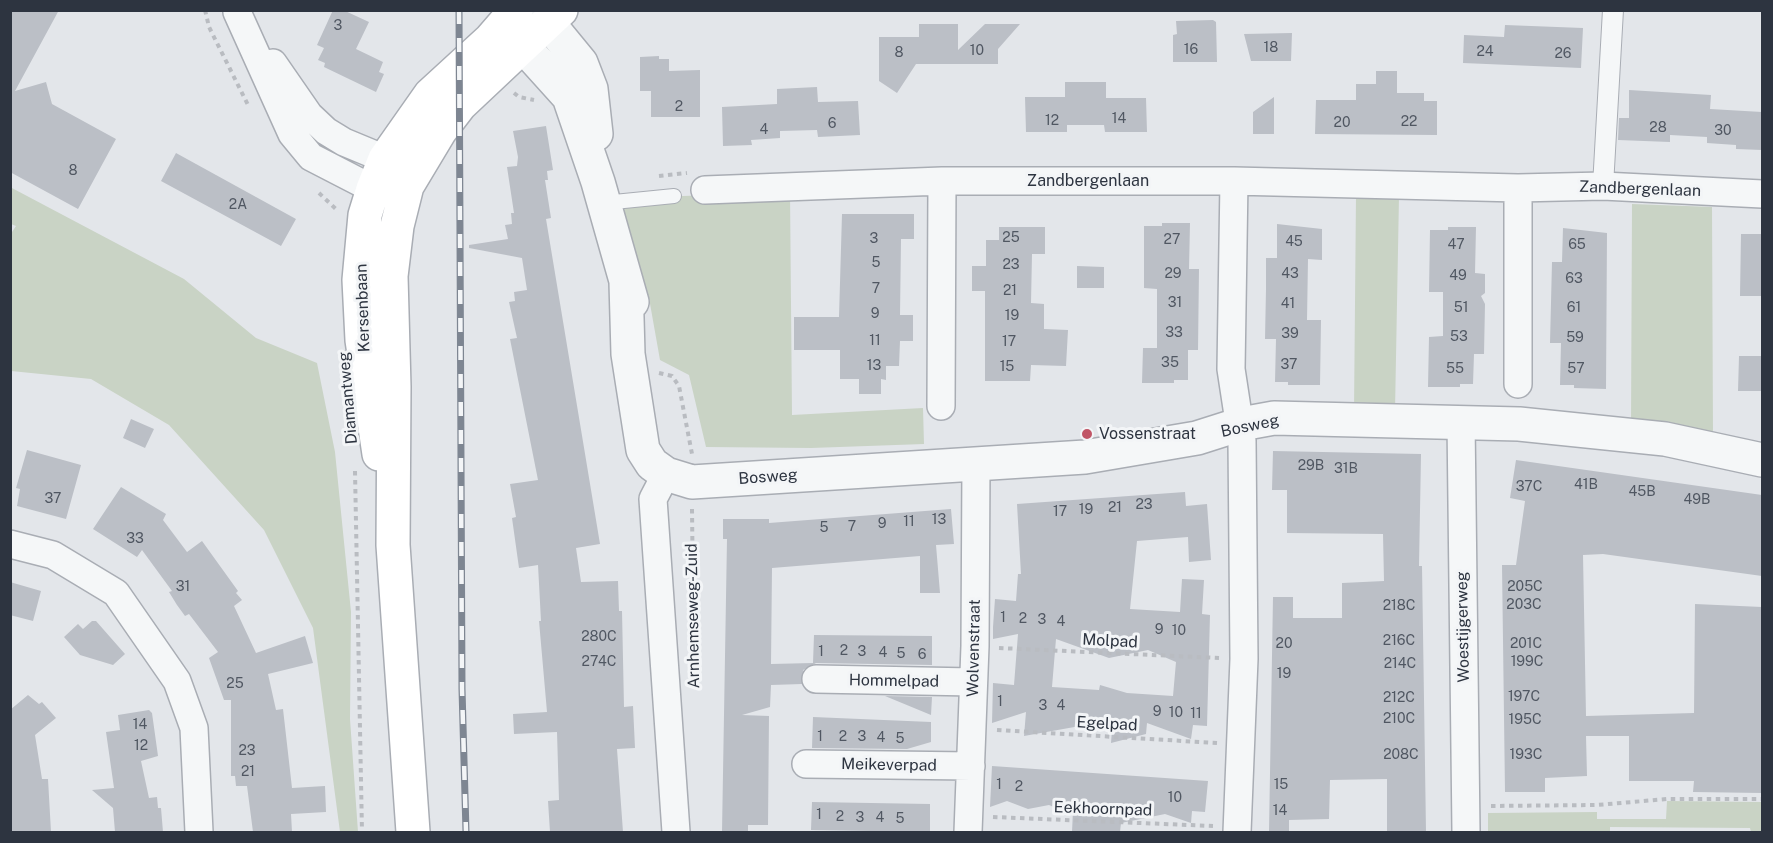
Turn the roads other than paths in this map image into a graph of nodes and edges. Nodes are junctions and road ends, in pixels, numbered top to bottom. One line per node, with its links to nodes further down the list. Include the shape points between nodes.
1 (1613, 10): 10 (street)
2 (236, 11): 6 (street, via 309,115 344,142); 12 (street, via 291,134 311,157)
3 (515, 12): 4 (street); 5 (street); 6 (main road, Kersenbaan, via 430,95)
4 (555, 17): 5 (main road, Kersenbaan); 14 (street, via 587,75 596,126)
5 (523, 46): 9 (main road, Kersenbaan, via 460,105); 14 (street, via 569,97)
6 (385, 159): 9 (street); 12 (main road, Kersenbaan)
7 (942, 181): 8 (street, Zandbergenlaan); 13 (street, Zandbergenlaan); 18 (street)
8 (1234, 181): 11 (street, Zandbergenlaan); 20 (street, via 1231,369)
9 (407, 186): 12 (street); 25 (main road, Kersenbaan, via 396,226 392,268)
10 (1603, 186): 11 (street, Zandbergenlaan); 15 (street, Zandbergenlaan)
11 (1518, 188): 17 (street)
12 (373, 189): 25 (main road, Kersenbaan, via 365,215 359,280 368,389)
13 (705, 190)
14 (600, 193): 16 (lane); 23 (street)
15 (1762, 194)
16 (674, 196)
17 (1518, 384)
18 (941, 406)
19 (1461, 421): 20 (street, Bosweg, via 1274,418); 21 (street, Bosweg, via 1665,440); 30 (street, Woestijgerweg)
20 (1241, 424): 22 (street, Bosweg, via 1197,438 1085,457); 32 (street, via 1244,660)
21 (1762, 460)
22 (976, 464): 23 (street, Bosweg); 27 (street, Wolvenstraat)
23 (683, 470): 35 (street, Arnhemseweg-Zuid, via 653,499)
24 (10, 544): 33 (street, via 53,555 116,593 177,681 194,728)
25 (393, 545): 34 (main road, Kersenbaan)
26 (816, 679): 27 (street, Hommelpad)
27 (973, 682): 29 (street, Wolvenstraat)
28 (806, 764): 29 (street, Meikeverpad)
29 (972, 766): 31 (street, Wolvenstraat)
30 (1466, 820)
31 (968, 824)
32 (1238, 830)
33 (199, 832)
34 (413, 832)
35 (676, 832)

